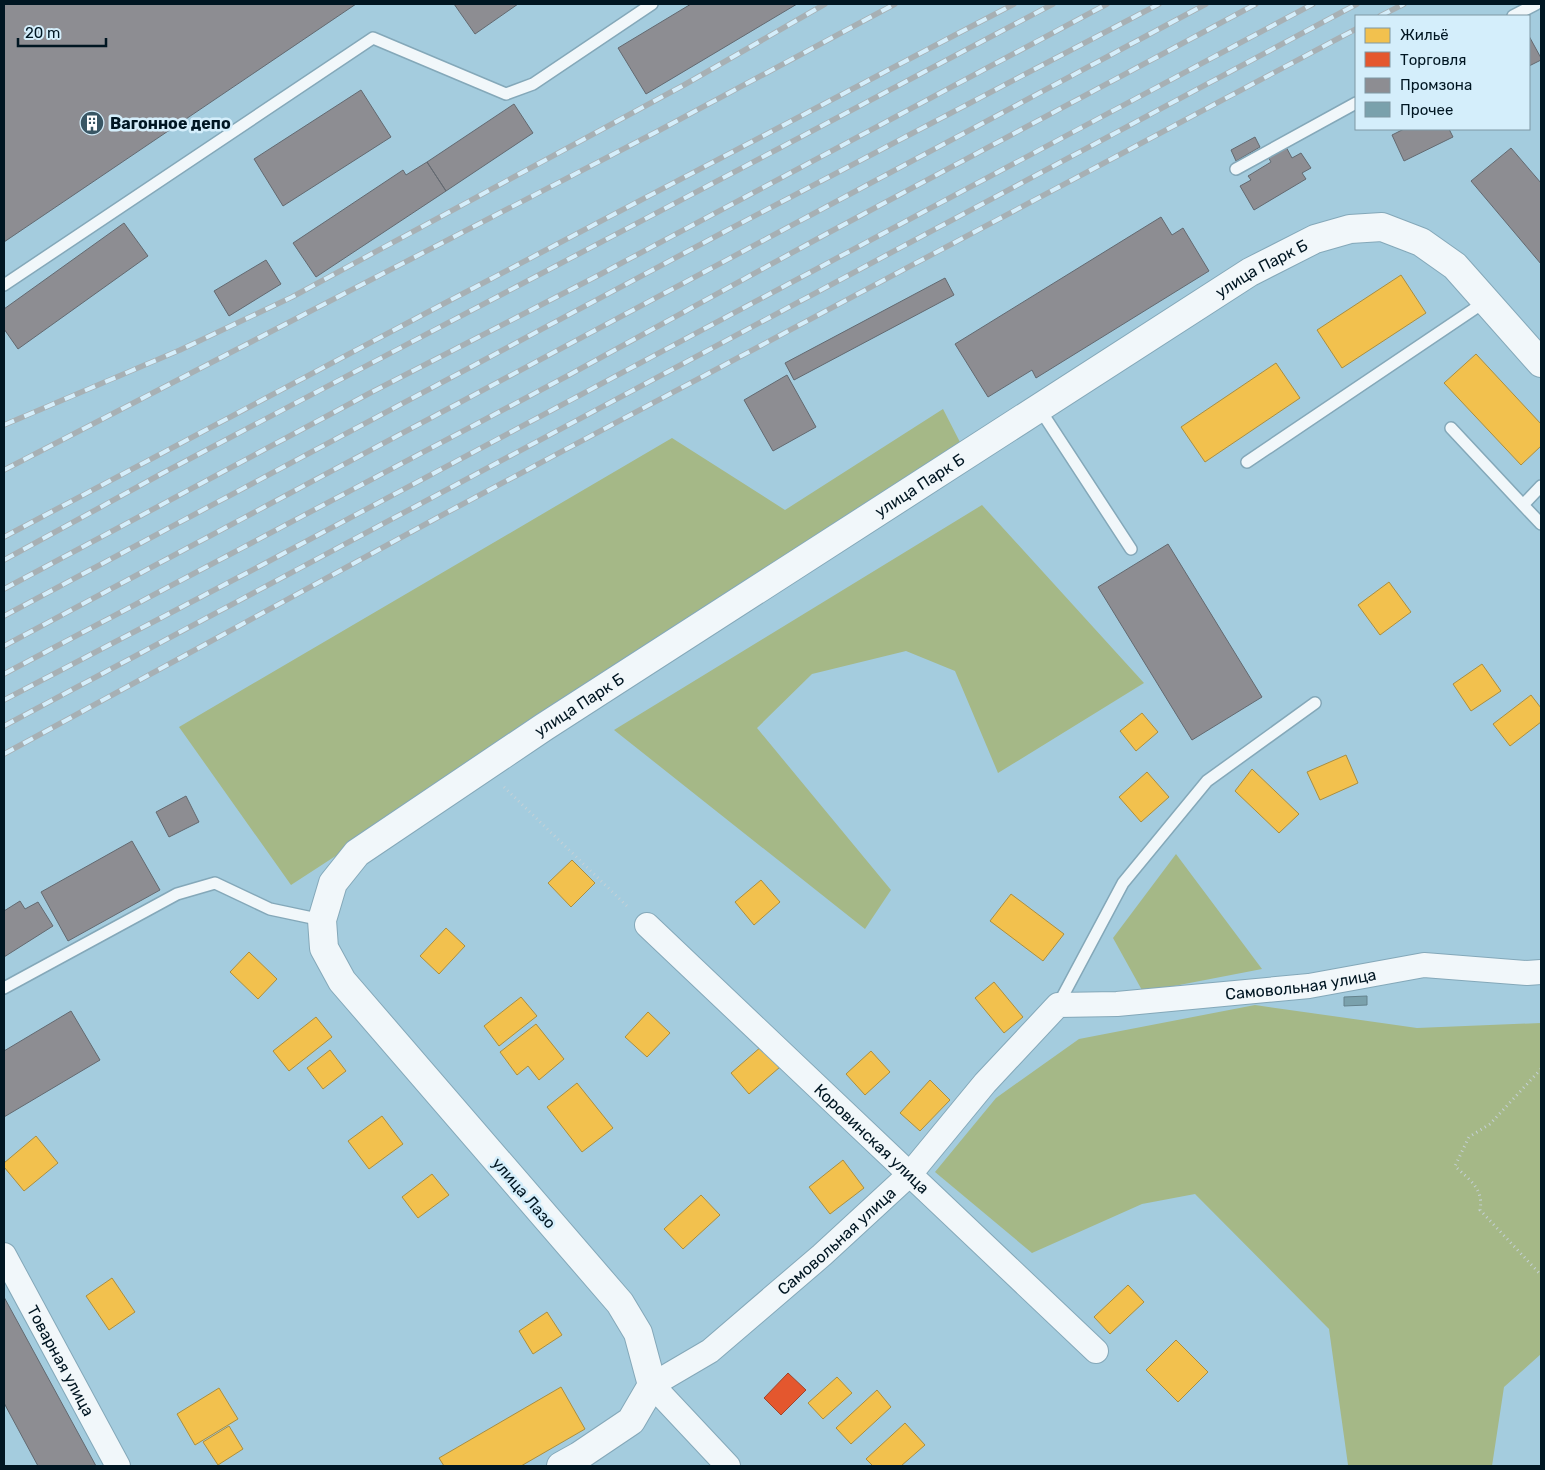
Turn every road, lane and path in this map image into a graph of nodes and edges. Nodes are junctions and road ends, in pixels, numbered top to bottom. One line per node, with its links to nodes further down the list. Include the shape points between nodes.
1 (652, 4): 6 (lane, via 533,84 506,94 373,38)
2 (1536, 4): 3 (lane)
3 (1515, 15)
4 (1355, 104): 5 (lane)
5 (1236, 169)
6 (4, 285)
7 (1486, 301): 8 (street, улица Парк Б); 9 (street, улица Парк Б, via 1455,266 1422,242 1382,227 1350,229 1316,239 1250,272); 11 (lane)
8 (1541, 363)
9 (1039, 408): 15 (lane); 17 (street, улица Парк Б)
10 (1451, 428): 13 (lane)
11 (1247, 462)
12 (1541, 486): 13 (lane)
13 (1523, 504): 14 (lane)
14 (1541, 524)
15 (1131, 549)
16 (1315, 704): 22 (lane, Самовольная улица, via 1206,781 1123,882)
17 (484, 767): 18 (street, улица Парк Б, via 357,853 334,883); 19 (path)
18 (322, 920): 21 (lane, via 270,909 215,883 177,894); 28 (street, улица Лазо, via 324,948 342,982 620,1303 638,1332)
19 (648, 925): 24 (street, Коровинская улица)
20 (1541, 972): 22 (street, Самовольная улица, via 1424,965 1309,986 1117,1004)
21 (4, 988)
22 (1058, 1005): 24 (street, Самовольная улица, via 985,1083)
23 (1541, 1069): 26 (path, via 1490,1124 1469,1137 1455,1166 1478,1188 1482,1199 1480,1210)
24 (910, 1174): 27 (street, Коровинская улица); 28 (street, Самовольная улица, via 710,1351)
25 (4, 1255): 29 (street, Товарная улица)
26 (1541, 1274)
27 (1096, 1352)
28 (652, 1385): 30 (street, via 631,1421); 31 (street, улица Лазо)
29 (118, 1466)
30 (560, 1466)
31 (728, 1466)

